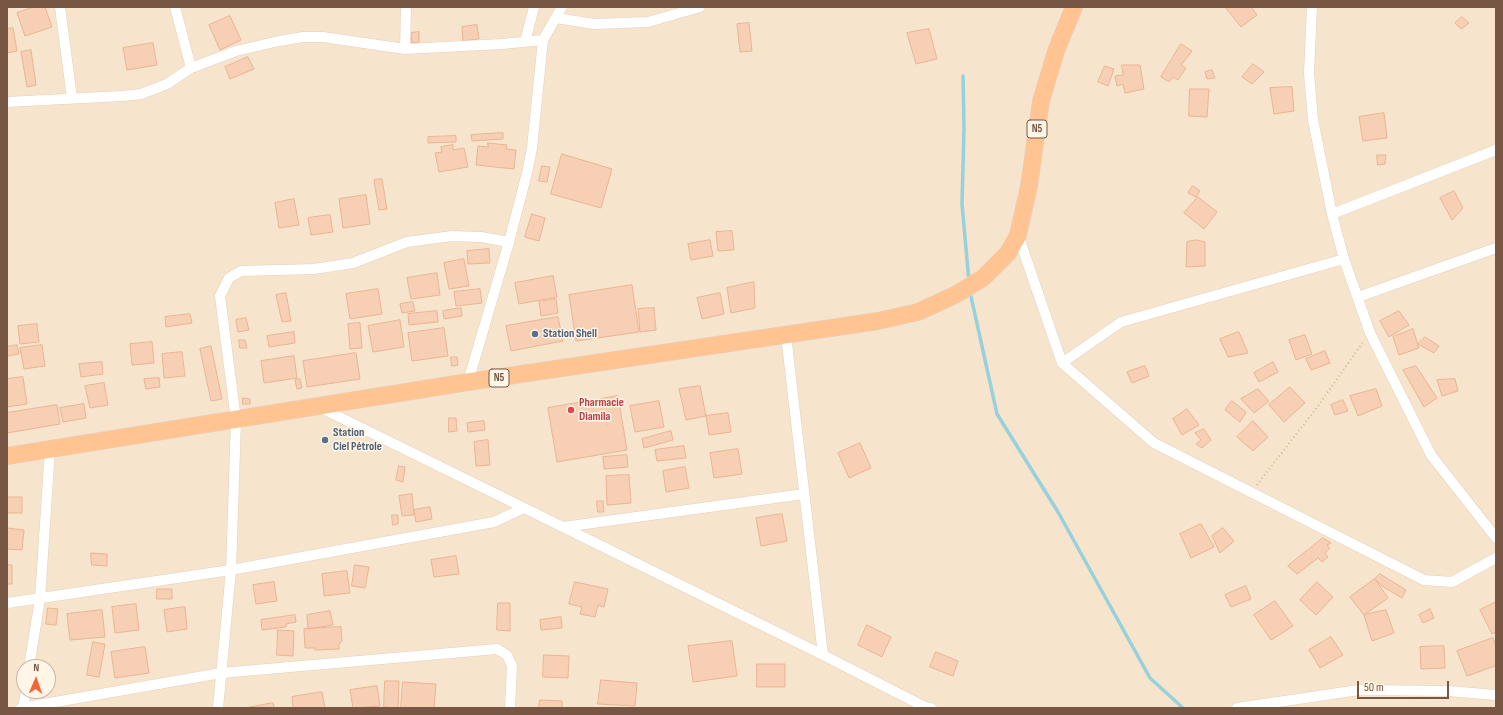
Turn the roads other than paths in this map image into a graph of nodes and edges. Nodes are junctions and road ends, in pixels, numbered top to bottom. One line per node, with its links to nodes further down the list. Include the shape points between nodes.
1 (60, 7): 14 (street)
2 (175, 7): 13 (street)
3 (406, 7): 12 (street)
4 (534, 7): 11 (street)
5 (562, 7): 9 (street)
6 (700, 7): 9 (street, via 648,22 594,24)
7 (1074, 7): 18 (highway, N5, via 1056,51 1041,101 1029,186)
8 (1312, 7): 17 (street, via 1309,73 1313,120)
9 (556, 18): 10 (street)
10 (543, 40): 11 (street); 19 (street, via 532,148)
11 (525, 42): 12 (street)
12 (405, 49): 13 (street, via 323,37 302,37 236,50)
13 (191, 68): 14 (street, via 167,84 140,94)
14 (72, 98): 15 (street)
15 (7, 102)
16 (1496, 150): 17 (street)
17 (1332, 214): 21 (street)
18 (1018, 235): 23 (highway, N5, via 1008,253 983,278 955,296 918,312 878,321); 24 (street)
19 (509, 242): 25 (street); 27 (street, via 481,237 444,237 407,242 353,263 314,269 241,271 229,278 220,296)
20 (1496, 248): 22 (street)
21 (1344, 259): 22 (street); 24 (street, via 1121,322)
22 (1358, 297): 33 (street, via 1370,333 1431,455)
23 (786, 335): 25 (highway, N5); 30 (street)
24 (1062, 363): 34 (street, via 1154,443 1424,580 1452,582)
25 (468, 382): 26 (highway, N5)
26 (319, 407): 27 (highway, N5); 31 (street)
27 (236, 420): 28 (highway, N5); 35 (street)
28 (50, 450): 29 (highway, N5); 36 (street)
29 (7, 456)
30 (804, 494): 32 (street); 38 (street)
31 (524, 508): 32 (street); 35 (street, via 494,522)
32 (563, 527): 38 (street)
33 (1496, 538)
34 (1496, 558)
35 (231, 570): 36 (street); 40 (street)
36 (40, 599): 37 (street); 39 (street)
37 (7, 603)
38 (823, 655): 45 (street)
39 (30, 659)
40 (221, 673): 42 (street); 43 (street); 44 (street, via 497,649 507,655 512,666)
41 (1496, 695): 46 (street, via 1448,691 1359,690)
42 (22, 708)
43 (218, 708)
44 (510, 708)
45 (924, 708)
46 (1237, 708)

